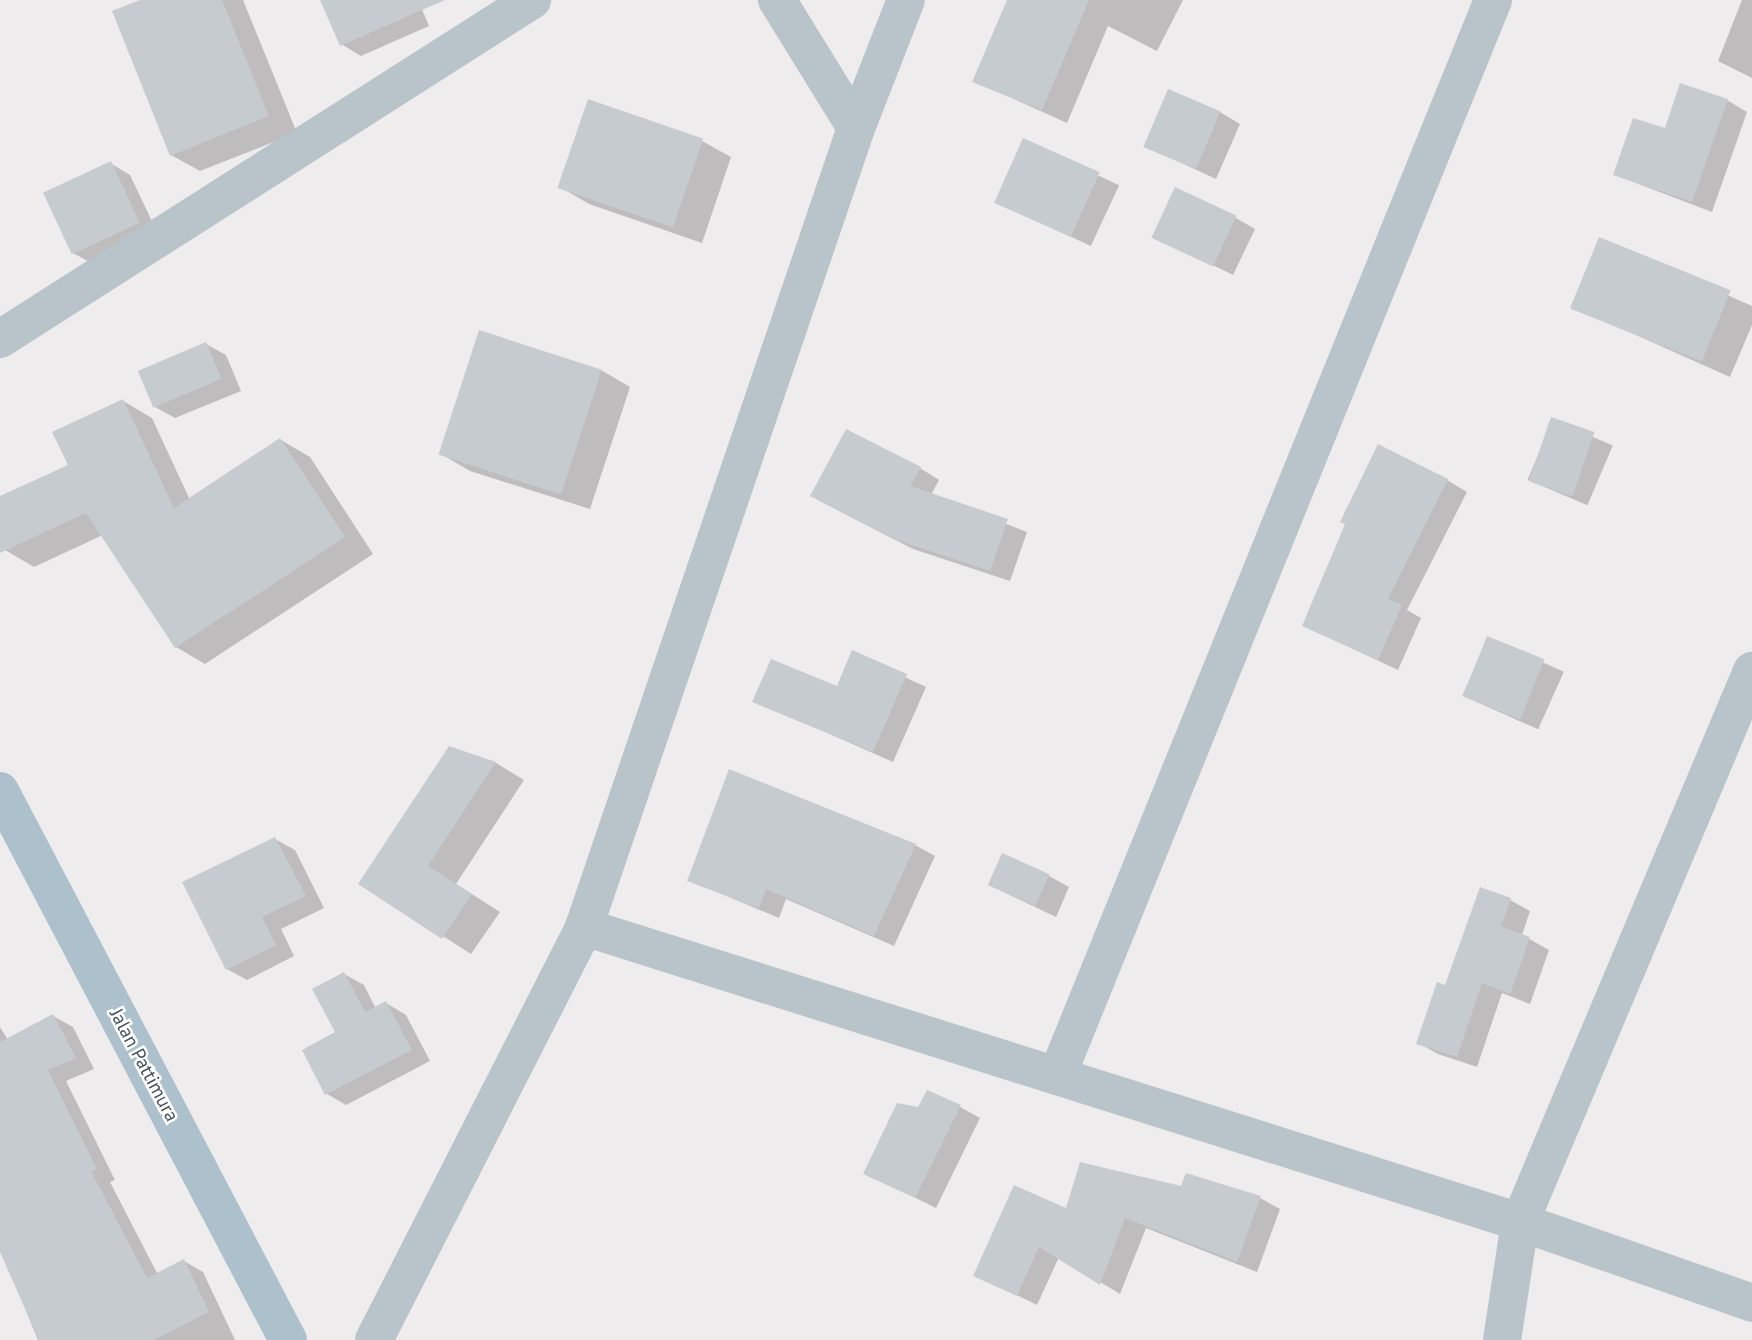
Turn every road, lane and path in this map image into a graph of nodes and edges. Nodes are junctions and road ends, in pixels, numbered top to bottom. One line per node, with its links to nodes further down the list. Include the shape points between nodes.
1 (532, 0): 6 (street)
2 (777, 0): 5 (street)
3 (906, 0): 5 (street)
4 (1493, 0): 10 (street)
5 (856, 128): 9 (street)
6 (0, 340)
7 (1752, 671): 11 (street)
8 (0, 791): 13 (main road, Jalan Pattimura)
9 (584, 927): 10 (street); 14 (street)
10 (1057, 1076): 11 (street)
11 (1520, 1222): 12 (street); 15 (street)
12 (1752, 1303)
13 (288, 1340)
14 (374, 1340)
15 (1502, 1340)

